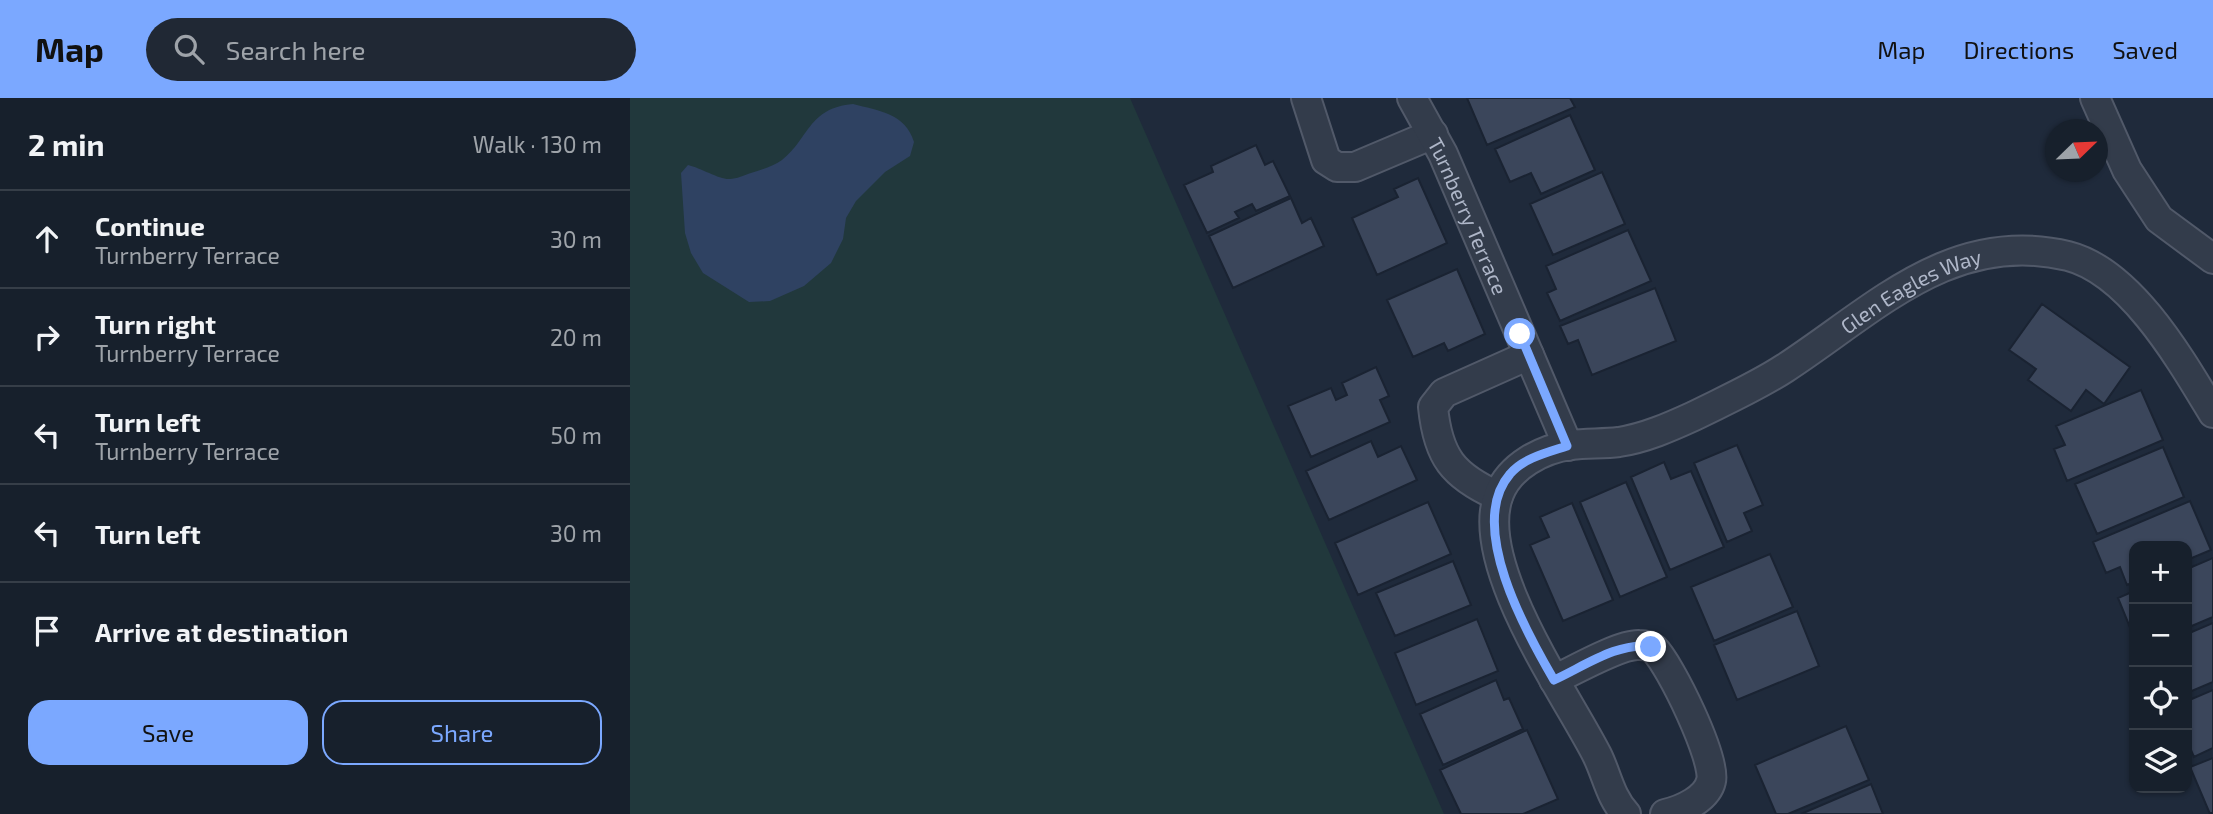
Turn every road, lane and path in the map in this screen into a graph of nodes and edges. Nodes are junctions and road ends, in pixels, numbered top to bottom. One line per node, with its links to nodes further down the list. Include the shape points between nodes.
1 (1306, 98): 4 (street, via 1326,160 1337,167 1355,167)
2 (1412, 98): 4 (street, Turnberry Terrace)
3 (2095, 98): 5 (street, via 2127,170 2159,219)
4 (1433, 134): 6 (street, Turnberry Terrace)
5 (2213, 259)
6 (1529, 355): 8 (street, Turnberry Terrace); 9 (street, via 1444,393 1433,407 1436,433 1455,471)
7 (2213, 413): 8 (street, Glen Eagles Way, via 2137,301 2100,272 2070,257 2019,250 1979,254 1909,282 1782,370 1667,429 1621,441)
8 (1567, 446): 9 (street, via 1510,473)
9 (1498, 496): 10 (street, via 1494,522 1500,561 1522,621)
10 (1554, 680): 11 (street); 12 (street, via 1637,644 1651,647 1666,664 1710,757 1712,780 1703,796)
11 (1621, 809)
12 (1665, 814)

